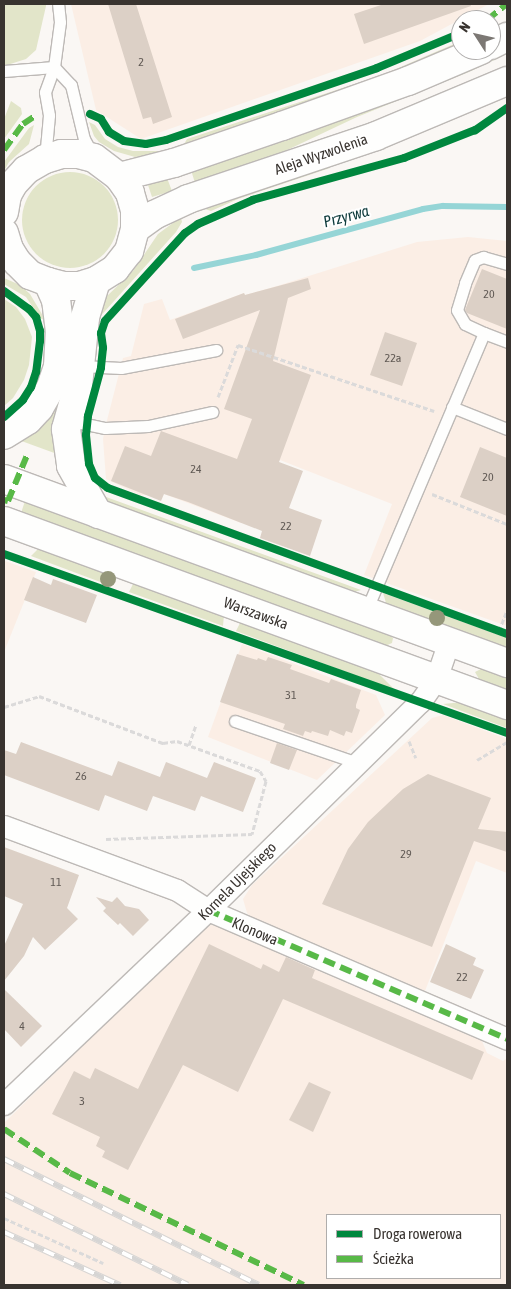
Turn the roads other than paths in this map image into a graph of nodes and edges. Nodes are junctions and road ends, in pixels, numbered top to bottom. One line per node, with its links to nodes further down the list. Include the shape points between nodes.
1 (58, 4): 3 (lane, via 60,22)
2 (457, 60): 8 (main road, via 282,126 174,163)
3 (54, 67): 4 (lane); 6 (lane, via 71,85 84,139); 7 (lane, via 46,92 49,115)
4 (4, 71)
5 (507, 81): 10 (main road, Aleja Wyzwolenia, via 376,136 188,199)
6 (94, 158): 7 (main road, via 70,154); 8 (main road)
7 (45, 159): 9 (main road, via 26,170 13,184)
8 (119, 177): 10 (main road, via 130,193)
9 (5, 202)
10 (135, 229): 14 (main road, via 129,251 116,269)
11 (4, 233): 12 (main road)
12 (10, 261): 15 (main road, via 30,275)
13 (507, 264): 16 (lane, via 483,257 476,260 465,283 457,310 464,324)
14 (96, 281): 15 (main road, via 80,286); 19 (main road, via 85,318)
15 (48, 282): 24 (main road, via 56,300 60,332 58,367 39,408 28,420)
16 (484, 333): 17 (lane); 21 (lane)
17 (507, 342)
18 (216, 350): 19 (lane, via 121,368)
19 (81, 366): 22 (main road)
20 (212, 412): 22 (lane, via 148,426 114,428)
21 (450, 412): 23 (lane); 28 (lane)
22 (67, 420): 26 (main road, via 71,466)
23 (507, 429)
24 (4, 435)
25 (4, 479): 26 (main road)
26 (98, 514): 28 (main road)
27 (4, 521): 31 (main road, Warszawska)
28 (366, 611): 29 (main road)
29 (449, 642): 30 (main road); 31 (street, Kornela Ujejskiego)
30 (507, 663)
31 (436, 679): 32 (main road, Warszawska); 34 (street, Kornela Ujejskiego, via 420,702)
32 (507, 705)
33 (235, 721): 34 (lane)
34 (358, 763): 36 (street, Kornela Ujejskiego)
35 (4, 826): 36 (street, Klonowa, via 177,890)
36 (208, 910): 37 (street, Klonowa); 38 (street, Kornela Ujejskiego)
37 (507, 1039)
38 (4, 1104)

